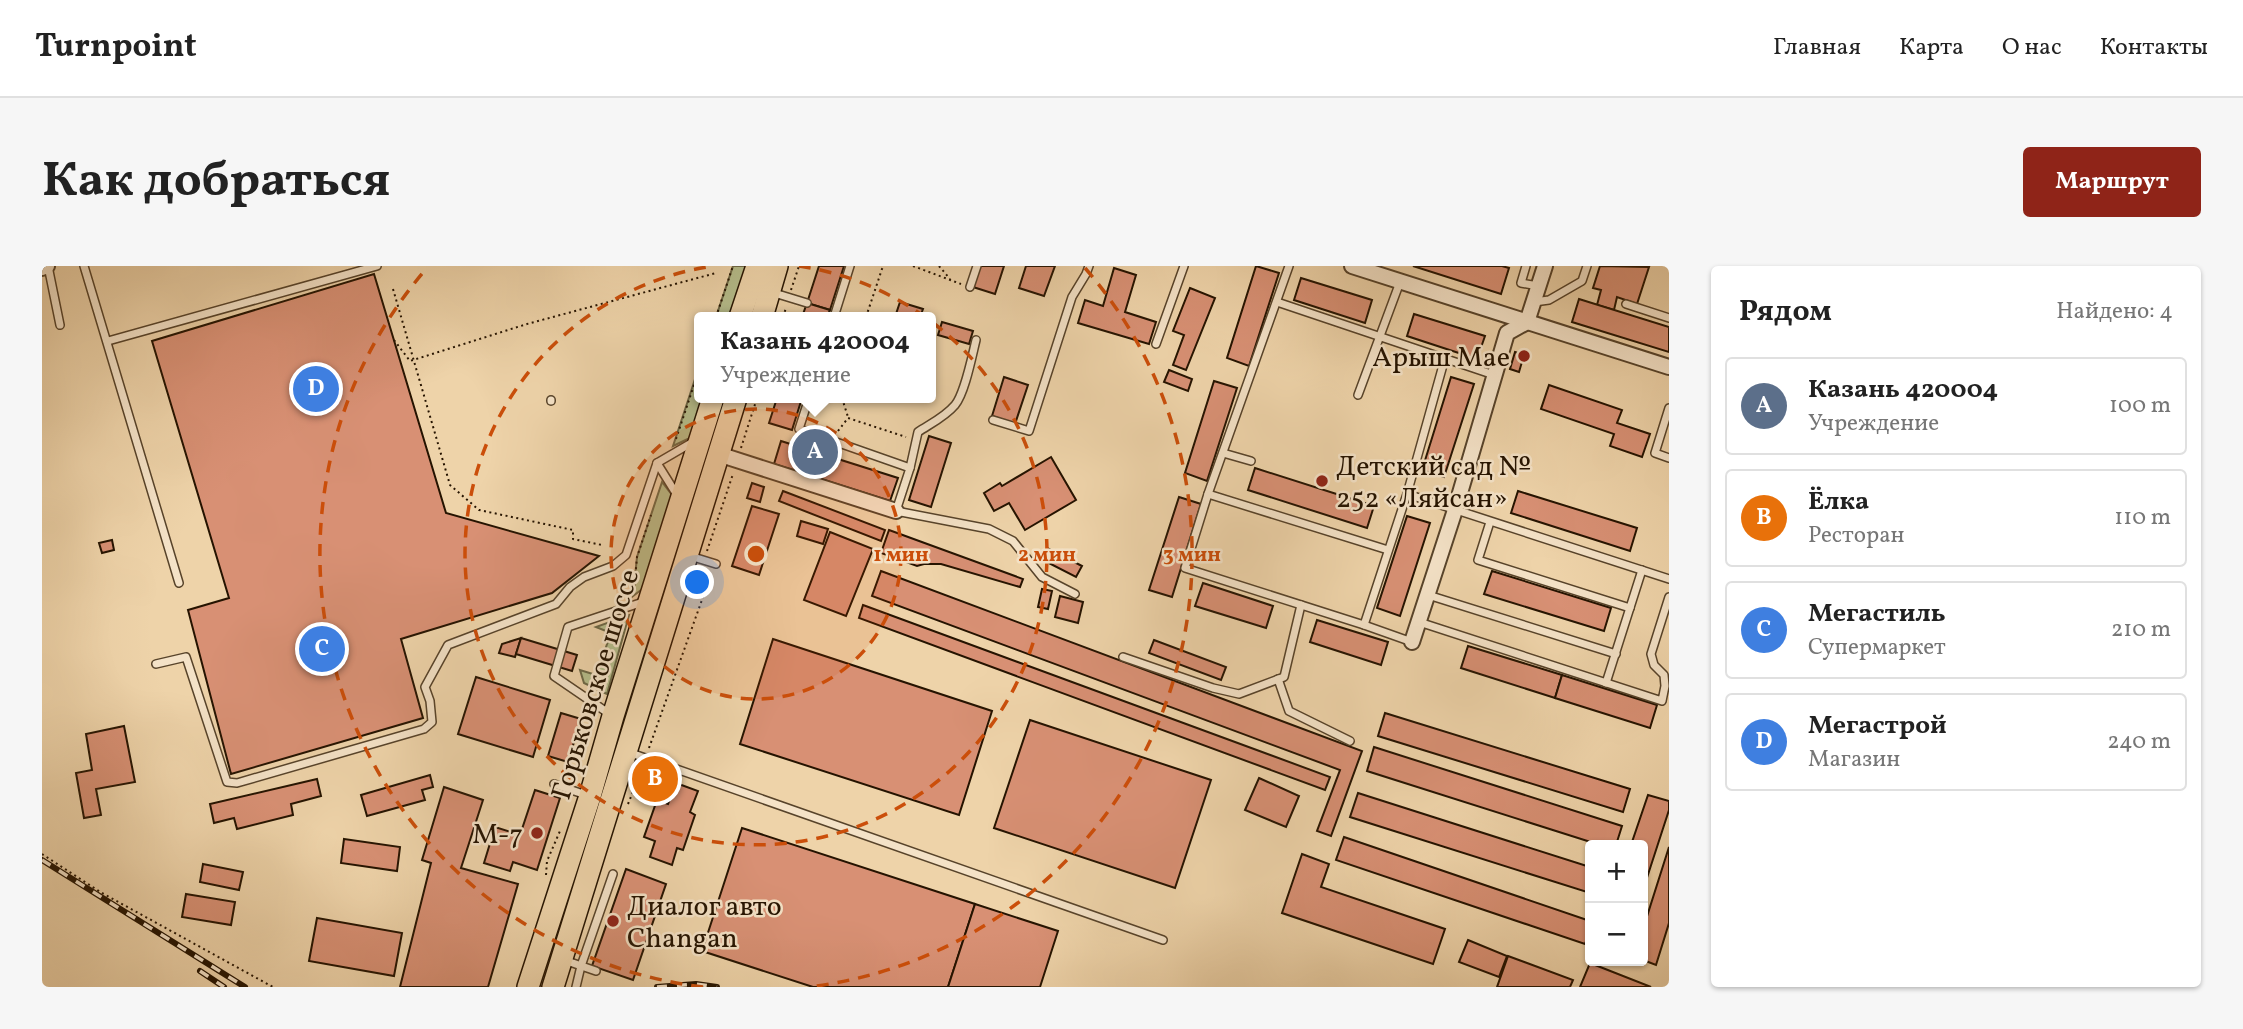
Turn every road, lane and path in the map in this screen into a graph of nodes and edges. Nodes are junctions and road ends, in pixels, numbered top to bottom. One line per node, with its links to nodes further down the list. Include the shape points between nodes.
1 (47, 266): 18 (street); 39 (lane)
2 (84, 266): 43 (lane)
3 (377, 266): 43 (lane)
4 (758, 266): 33 (main road)
5 (777, 266): 27 (main road)
6 (850, 266): 35 (lane)
7 (883, 266): 36 (path)
8 (913, 266): 22 (path)
9 (939, 266): 22 (path)
10 (977, 266): 25 (lane)
11 (1089, 266): 58 (lane, via 1072,297 1029,431)
12 (1184, 266): 44 (lane)
13 (1289, 266): 28 (lane)
14 (1353, 266): 23 (street)
15 (1526, 266): 24 (lane, via 1521,283)
16 (1545, 266): 24 (street)
17 (1587, 266): 30 (lane, via 1582,281)
18 (42, 268)
19 (732, 268): 20 (path); 32 (path)
20 (724, 271)
21 (716, 273): 46 (path)
22 (950, 280): 25 (path)
23 (1400, 282): 38 (street); 40 (lane)
24 (1539, 286): 30 (street)
25 (970, 287)
26 (393, 289): 46 (path)
27 (770, 292): 29 (lane); 34 (main road)
28 (1277, 302): 40 (lane); 63 (lane)
29 (807, 303)
30 (1533, 303): 38 (street)
31 (1626, 304): 37 (lane)
32 (718, 312)
33 (742, 312)
34 (764, 312)
35 (833, 312)
36 (868, 312)
37 (1669, 318)
38 (1527, 322): 47 (street); 48 (street, via 1507,333)
39 (60, 325)
40 (1380, 337): 45 (lane); 50 (lane)
41 (394, 340): 46 (path)
42 (976, 340): 61 (lane, via 956,404 918,432)
43 (107, 341): 82 (lane)
44 (1156, 344)
45 (1445, 358): 48 (lane); 70 (lane)
46 (414, 359): 76 (path, via 450,485 480,510 573,530 573,539)
47 (1669, 367)
48 (1495, 375): 73 (street)
49 (694, 382): 62 (path)
50 (1357, 395)
51 (711, 403): 59 (main road, Горьковское шоссе)
52 (735, 403): 64 (main road, Горьковское шоссе)
53 (754, 403): 64 (path)
54 (807, 403): 60 (lane, via 799,429)
55 (844, 403): 57 (path)
56 (1669, 408): 65 (lane, via 1655,453)
57 (848, 418): 60 (path); 61 (path)
58 (993, 420)
59 (700, 438): 67 (lane); 71 (main road, Горьковское шоссе)
60 (831, 440): 68 (lane)
61 (916, 440): 68 (lane)
62 (673, 446)
63 (1223, 453): 66 (lane); 69 (lane)
64 (727, 458): 74 (street); 78 (main road, Горьковское шоссе); 78 (path)
65 (1669, 458)
66 (1251, 461)
67 (657, 463): 71 (lane); 94 (lane, via 626,555 613,566 584,577 556,604 447,645 425,687 432,722 424,729 237,783 227,782 186,657)
68 (910, 468): 74 (lane)
69 (1208, 494): 77 (lane); 87 (lane, via 1185,568)
70 (1407, 494): 73 (lane); 77 (lane)
71 (680, 499): 86 (main road, Горьковское шоссе)
72 (653, 507): 86 (path, via 637,557)
73 (1455, 510): 75 (lane); 84 (street)
74 (896, 511): 83 (lane, via 989,529 1013,541 1042,577)
75 (1490, 522): 80 (lane); 88 (lane, via 1478,560)
76 (602, 545)
77 (1388, 550): 90 (lane)
78 (695, 558): 79 (lane); 99 (main road, Горьковское шоссе); 99 (path, via 703,597 651,740)
79 (716, 564)
80 (1642, 570): 81 (lane); 88 (lane)
81 (1669, 579)
82 (179, 583)
83 (1075, 594)
84 (1427, 595): 89 (street); 92 (lane)
85 (1669, 597): 96 (lane, via 1651,654 1664,676 1662,701)
86 (642, 598): 97 (main road, Горьковское шоссе); 97 (lane, via 568,627 554,676)
87 (1301, 605): 90 (lane); 95 (lane, via 1284,677)
88 (1630, 608): 92 (lane)
89 (1418, 622): 91 (street); 96 (lane)
90 (1364, 625): 91 (lane)
91 (1412, 642)
92 (1616, 654): 96 (lane)
93 (1122, 657): 95 (lane, via 1239,694)
94 (156, 664)
95 (1278, 679): 98 (lane, via 1289,711)
96 (1606, 683)
97 (612, 716): 101 (main road, Горьковское шоссе)
98 (1350, 741)
99 (637, 755): 102 (path); 105 (lane); 106 (main road, Горьковское шоссе)
100 (554, 784): 101 (lane)
101 (590, 796): 109 (main road, Горьковское шоссе)
102 (628, 805)
103 (42, 854): 108 (path, via 102,893)
104 (613, 874): 106 (lane)
105 (1163, 940)
106 (571, 962): 107 (lane); 110 (main road, Горьковское шоссе); 111 (lane)
107 (596, 971)
108 (273, 987)
109 (528, 987)
110 (552, 987)
111 (576, 987)

